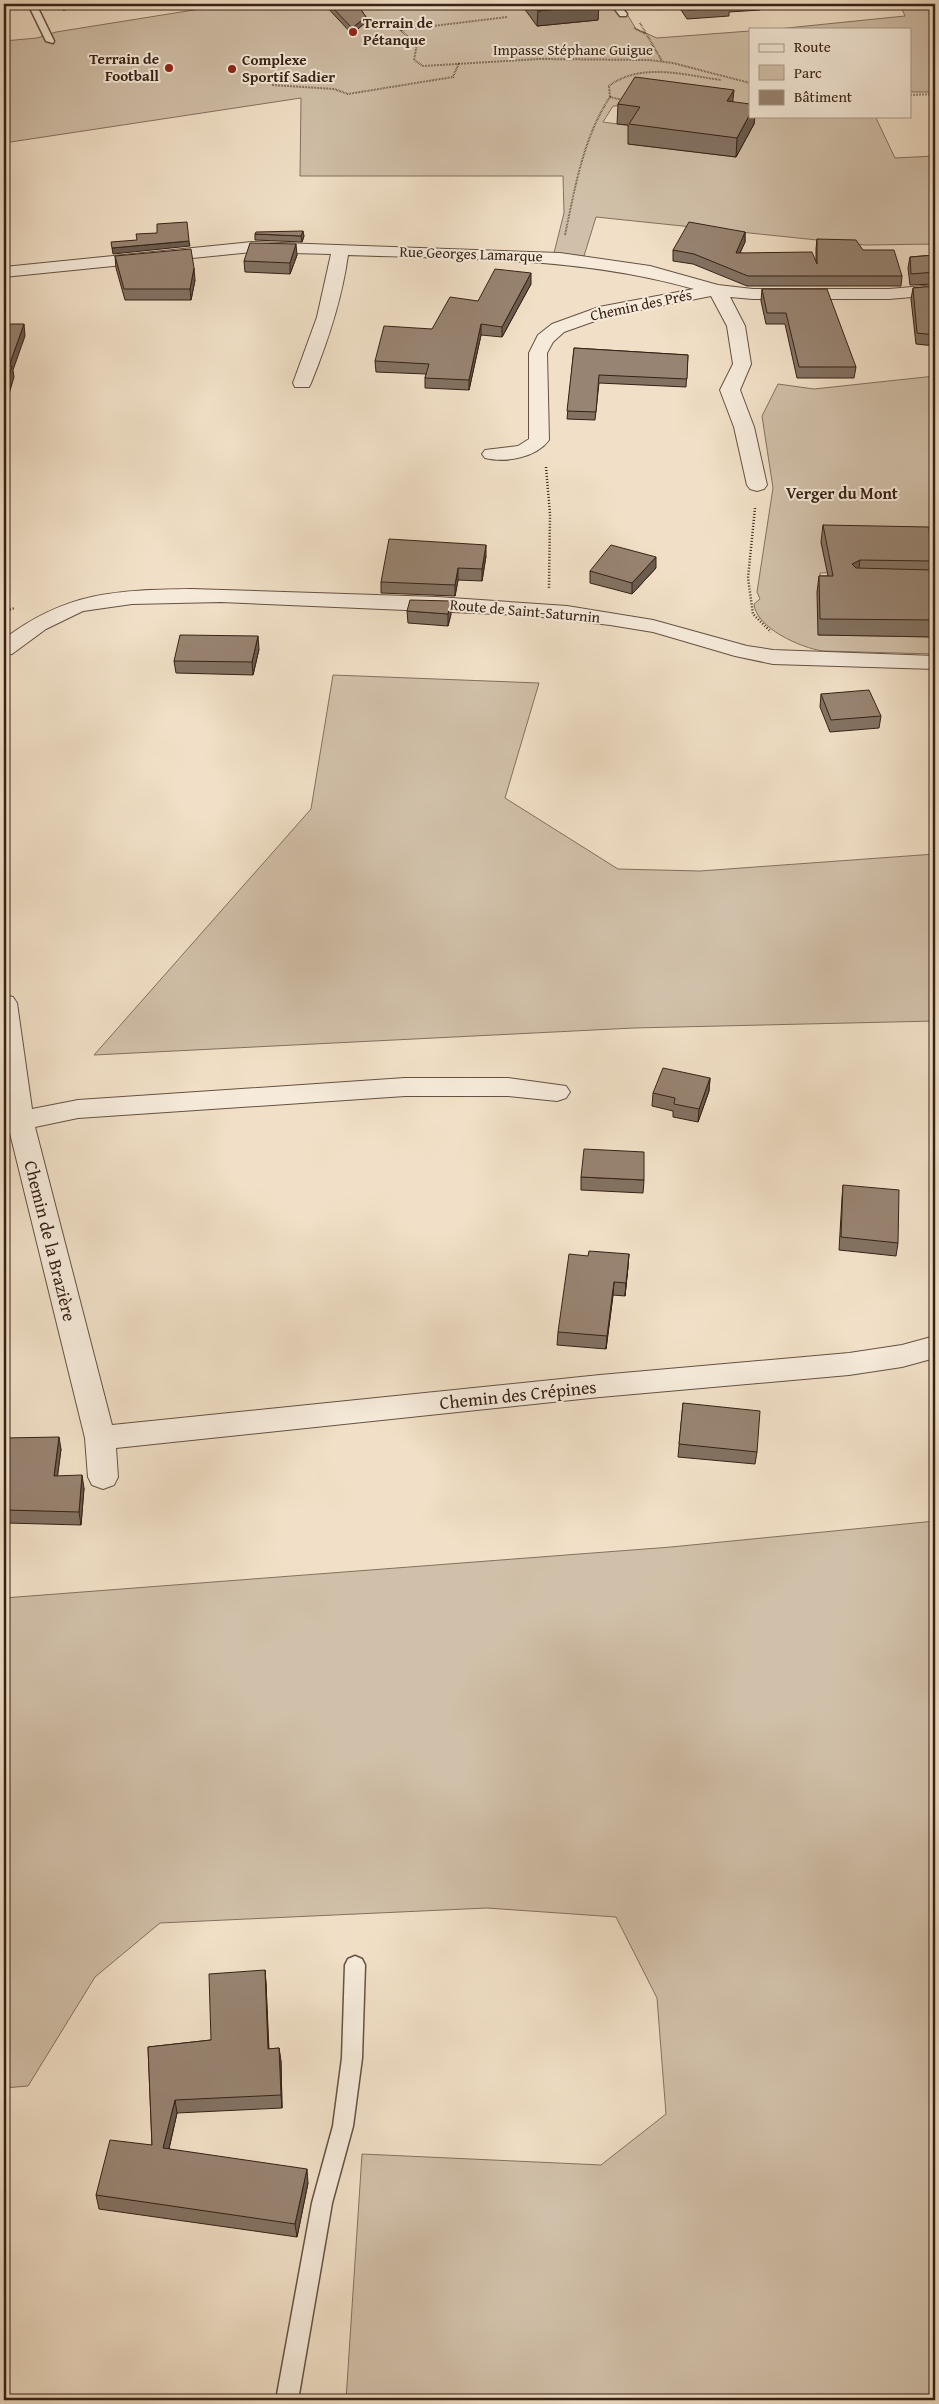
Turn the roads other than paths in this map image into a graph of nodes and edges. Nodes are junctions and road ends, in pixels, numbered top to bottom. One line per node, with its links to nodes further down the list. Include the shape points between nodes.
1 (32, 4): 4 (lane)
2 (615, 4): 3 (lane)
3 (623, 14)
4 (50, 41)
5 (340, 249): 6 (street, Rue Georges Lamarque, via 252,248); 7 (street, Rue Georges Lamarque, via 560,258 650,271); 9 (street, via 337,279)
6 (4, 272)
7 (717, 290): 8 (street, Rue Georges Lamarque, via 753,294 880,294); 10 (street, Chemin des Prés, via 605,311 558,328 545,339 538,353 539,440 534,447); 11 (street, via 736,326 742,364 730,390 744,427)
8 (935, 290)
9 (302, 383)
10 (492, 454)
11 (757, 485)
12 (4, 649): 13 (street, Route de Saint-Saturnin, via 46,619 76,607 108,601 218,596 547,610 654,626 771,656 821,661)
13 (935, 663)
14 (4, 1003): 16 (street, Chemin de la Brazière)
15 (557, 1092): 16 (street, via 508,1087 405,1087 78,1109)
16 (20, 1121): 18 (street, Chemin de la Brazière)
17 (935, 1347): 18 (street, Chemin des Crépines, via 849,1364 600,1386)
18 (100, 1438): 19 (street, Chemin de la Brazière)
19 (103, 1477)
20 (355, 1965): 21 (lane, via 352,2058 343,2126 322,2203)
21 (287, 2400)

